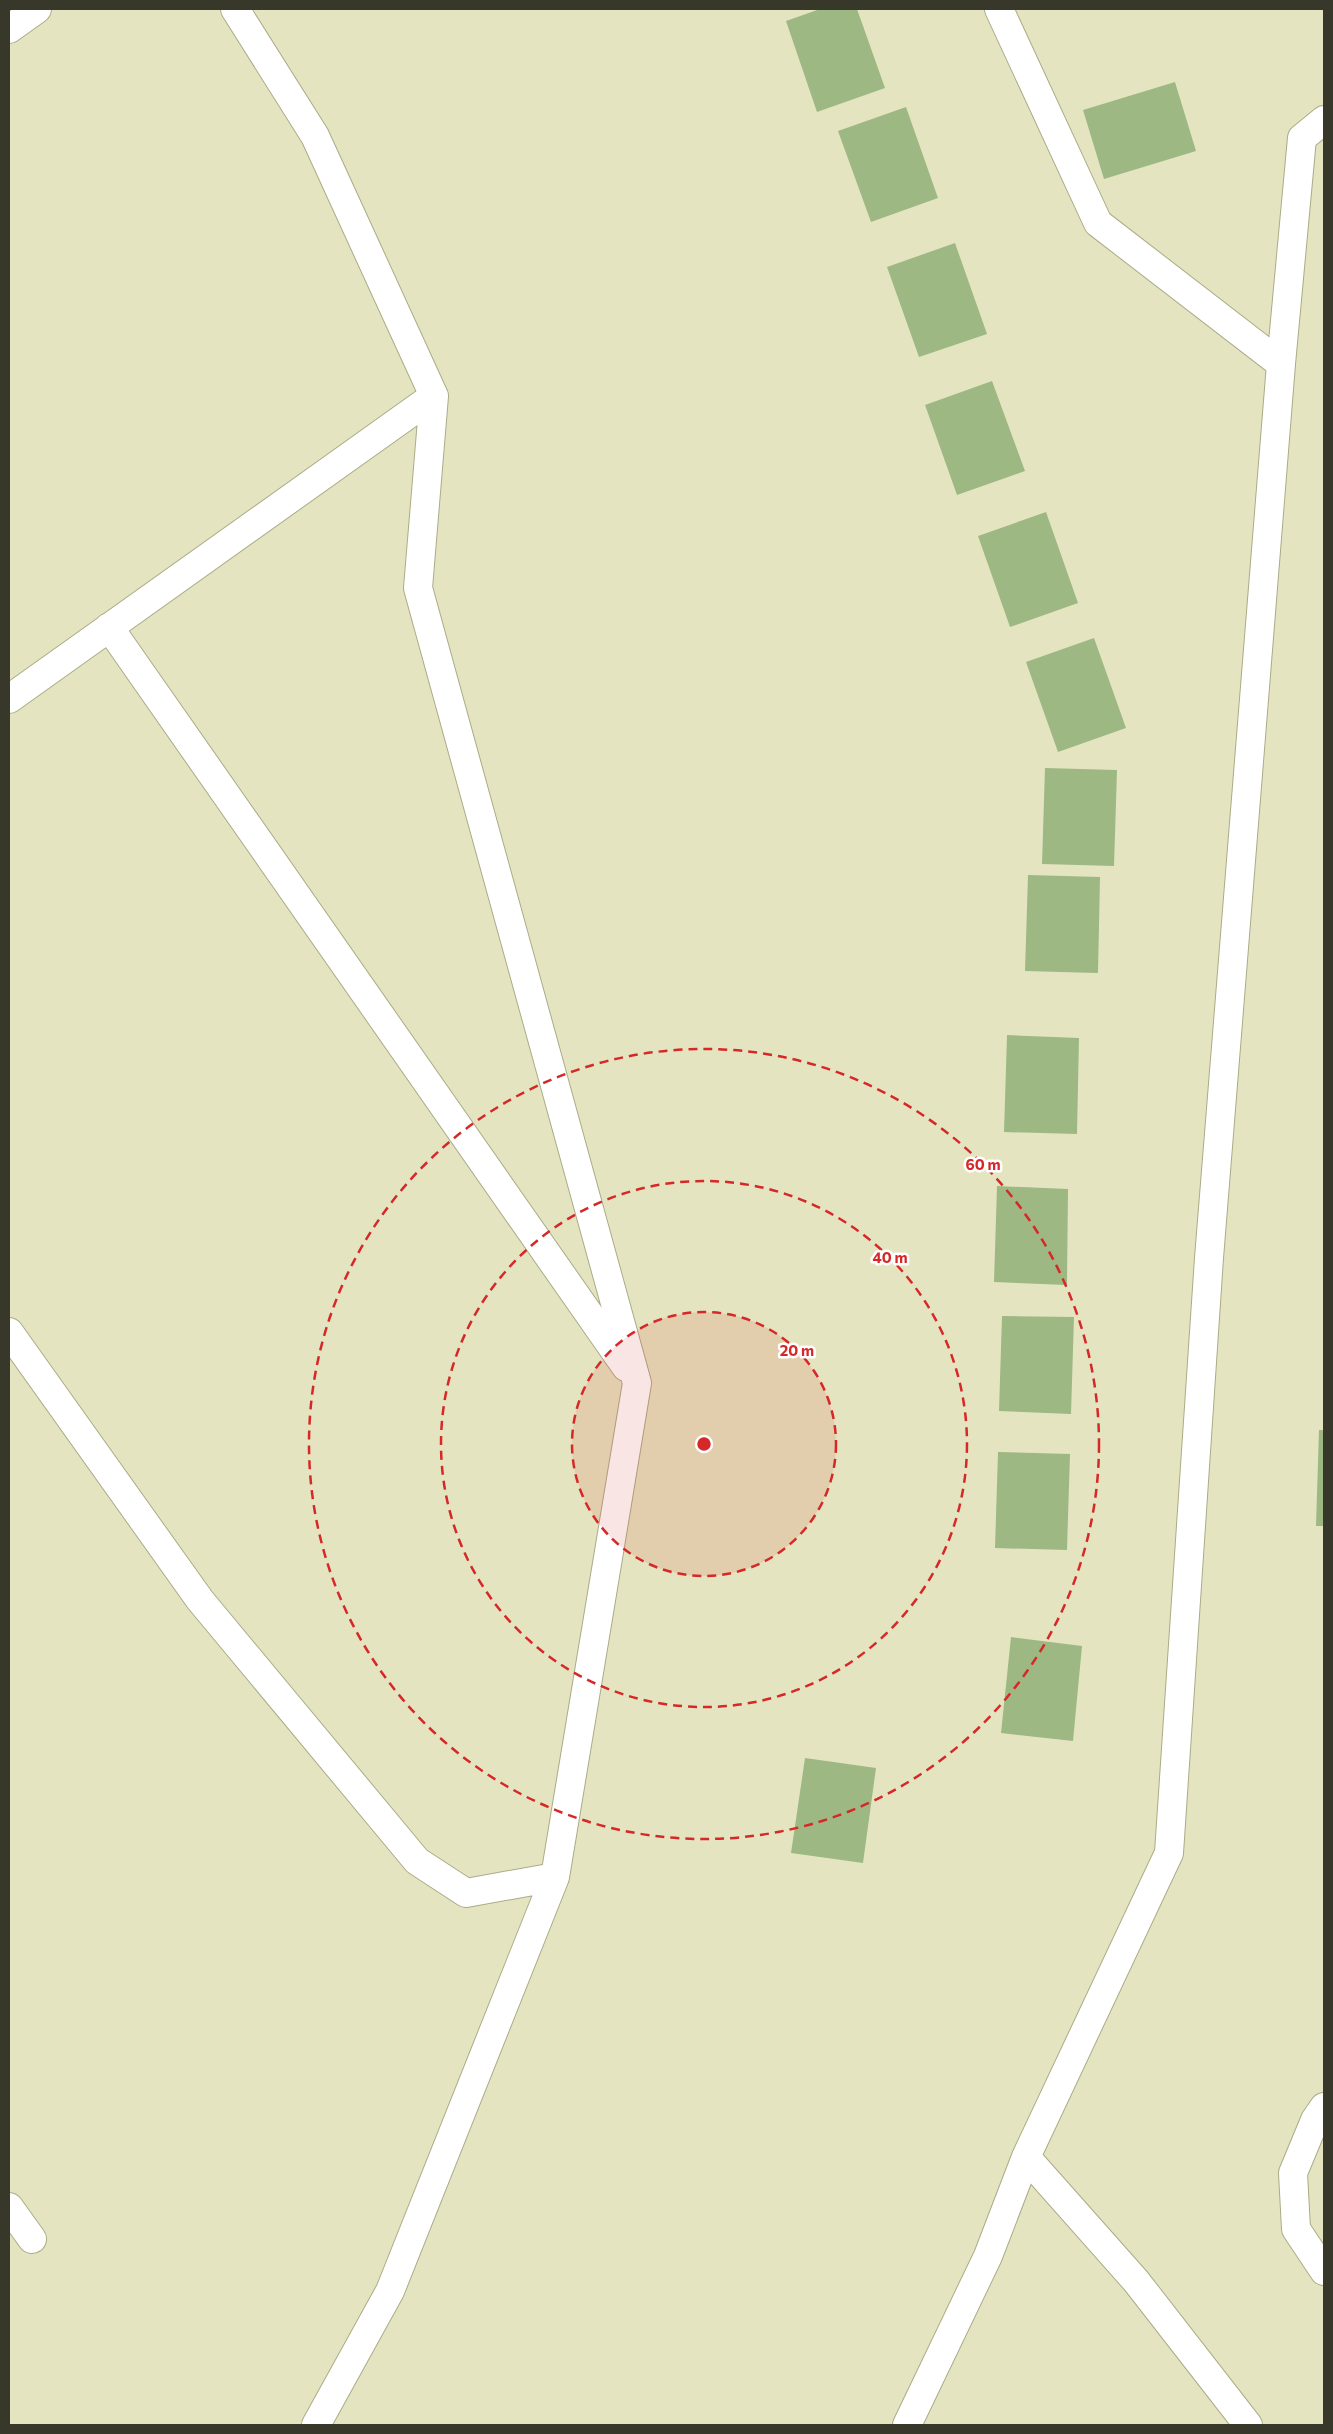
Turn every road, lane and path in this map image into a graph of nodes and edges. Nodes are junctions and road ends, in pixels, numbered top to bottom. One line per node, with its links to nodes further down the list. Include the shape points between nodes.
1 (37, 9): 4 (street)
2 (235, 9): 7 (street, via 316,136)
3 (999, 9): 6 (street, via 1098,223)
4 (9, 29)
5 (1324, 120): 6 (street, via 1302,138)
6 (1281, 364): 14 (street, via 1208,1268 1169,1853)
7 (434, 396): 8 (street); 11 (street, via 418,588)
8 (109, 628): 9 (street); 11 (street)
9 (9, 699)
10 (9, 1332): 12 (street, via 200,1600 417,1861 466,1893)
11 (637, 1382): 12 (street)
12 (555, 1876): 18 (street, via 390,2291)
13 (1324, 2107): 17 (street, via 1315,2120 1293,2173 1296,2229)
14 (1026, 2157): 19 (street, via 988,2256); 20 (street, via 1136,2281)
15 (9, 2207): 16 (street)
16 (32, 2239)
17 (1324, 2271)
18 (316, 2425)
19 (907, 2425)
20 (1248, 2425)

